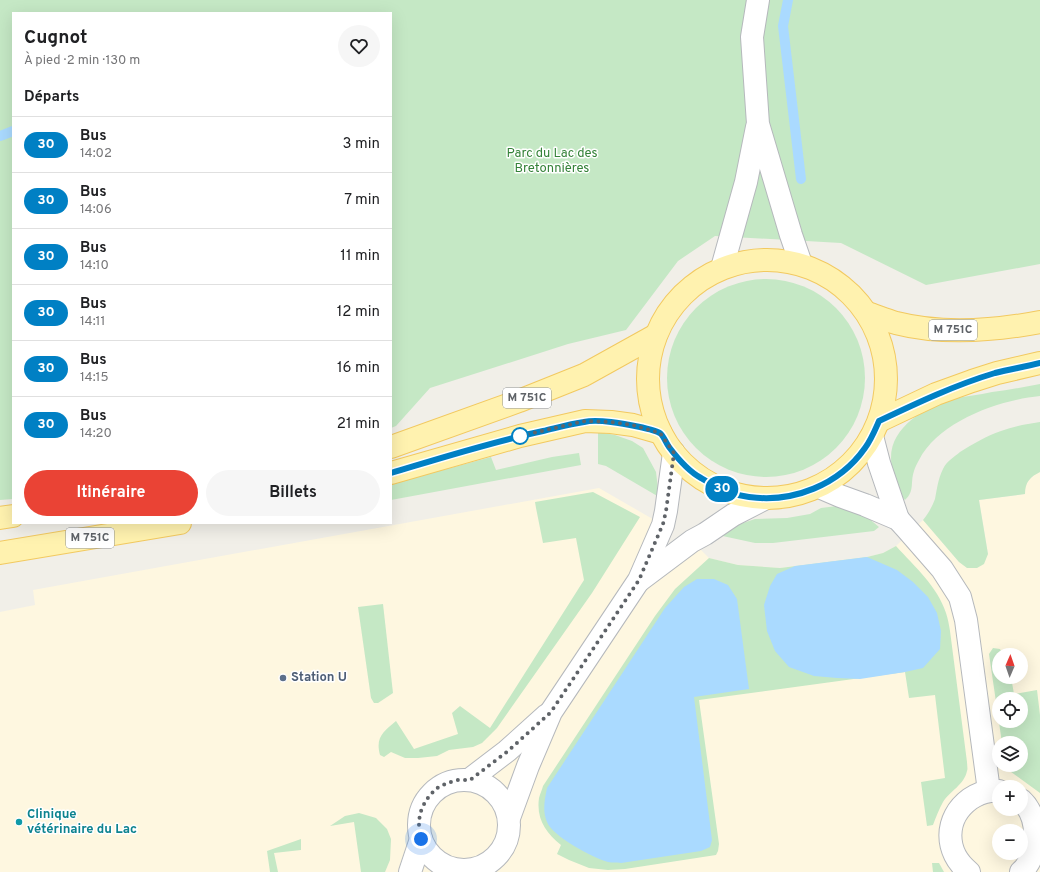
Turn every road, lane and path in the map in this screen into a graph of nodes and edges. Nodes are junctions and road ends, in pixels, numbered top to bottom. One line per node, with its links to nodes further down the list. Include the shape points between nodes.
1 (758, 0): 2 (street, via 752,36)
2 (758, 124): 3 (street); 4 (street, via 746,182)
3 (801, 264): 4 (main road, via 782,260 761,260); 5 (main road, via 827,275 838,283)
4 (722, 268): 7 (main road, via 694,284 682,295)
5 (867, 313): 6 (main road, M 751C, via 896,323 934,330 978,330); 9 (main road, via 883,347 886,365 885,403)
6 (1040, 322)
7 (656, 335): 10 (main road, via 648,368 648,385 654,418); 11 (main road, M 751C, via 584,374 519,401)
8 (1040, 363): 9 (main road, via 997,373 936,394)
9 (876, 429): 14 (main road, via 866,447 850,466); 18 (street, via 879,463)
10 (660, 433): 12 (main road); 13 (main road, via 632,425 585,421 520,436)
11 (392, 447)
12 (674, 453): 15 (main road, via 699,478 715,486 748,497); 21 (street, via 663,524)
13 (392, 473)
14 (819, 487): 15 (main road, via 793,496); 18 (street)
15 (766, 498): 21 (street, via 692,541)
16 (12, 516): 17 (main road)
17 (0, 518)
18 (898, 519): 24 (street, via 942,569 960,597)
19 (174, 524): 20 (main road, M 751C)
20 (0, 553)
21 (639, 580): 22 (street)
22 (551, 712): 23 (street, via 508,751); 27 (street)
23 (470, 780): 27 (street, via 483,784 495,793 504,804); 29 (street, via 447,783 430,795 419,820)
24 (992, 780)
25 (992, 791): 32 (street, via 976,795 964,803 950,828 954,856)
26 (1028, 804): 28 (street, via 1036,816)
27 (508, 818): 30 (street, via 508,834 503,848 495,858)
28 (1040, 829): 33 (street, via 1040,844 1035,857)
29 (421, 839): 30 (street, via 427,851 436,860 448,867); 31 (street)
30 (472, 871)
31 (410, 872)
32 (969, 872)
33 (1021, 872)

